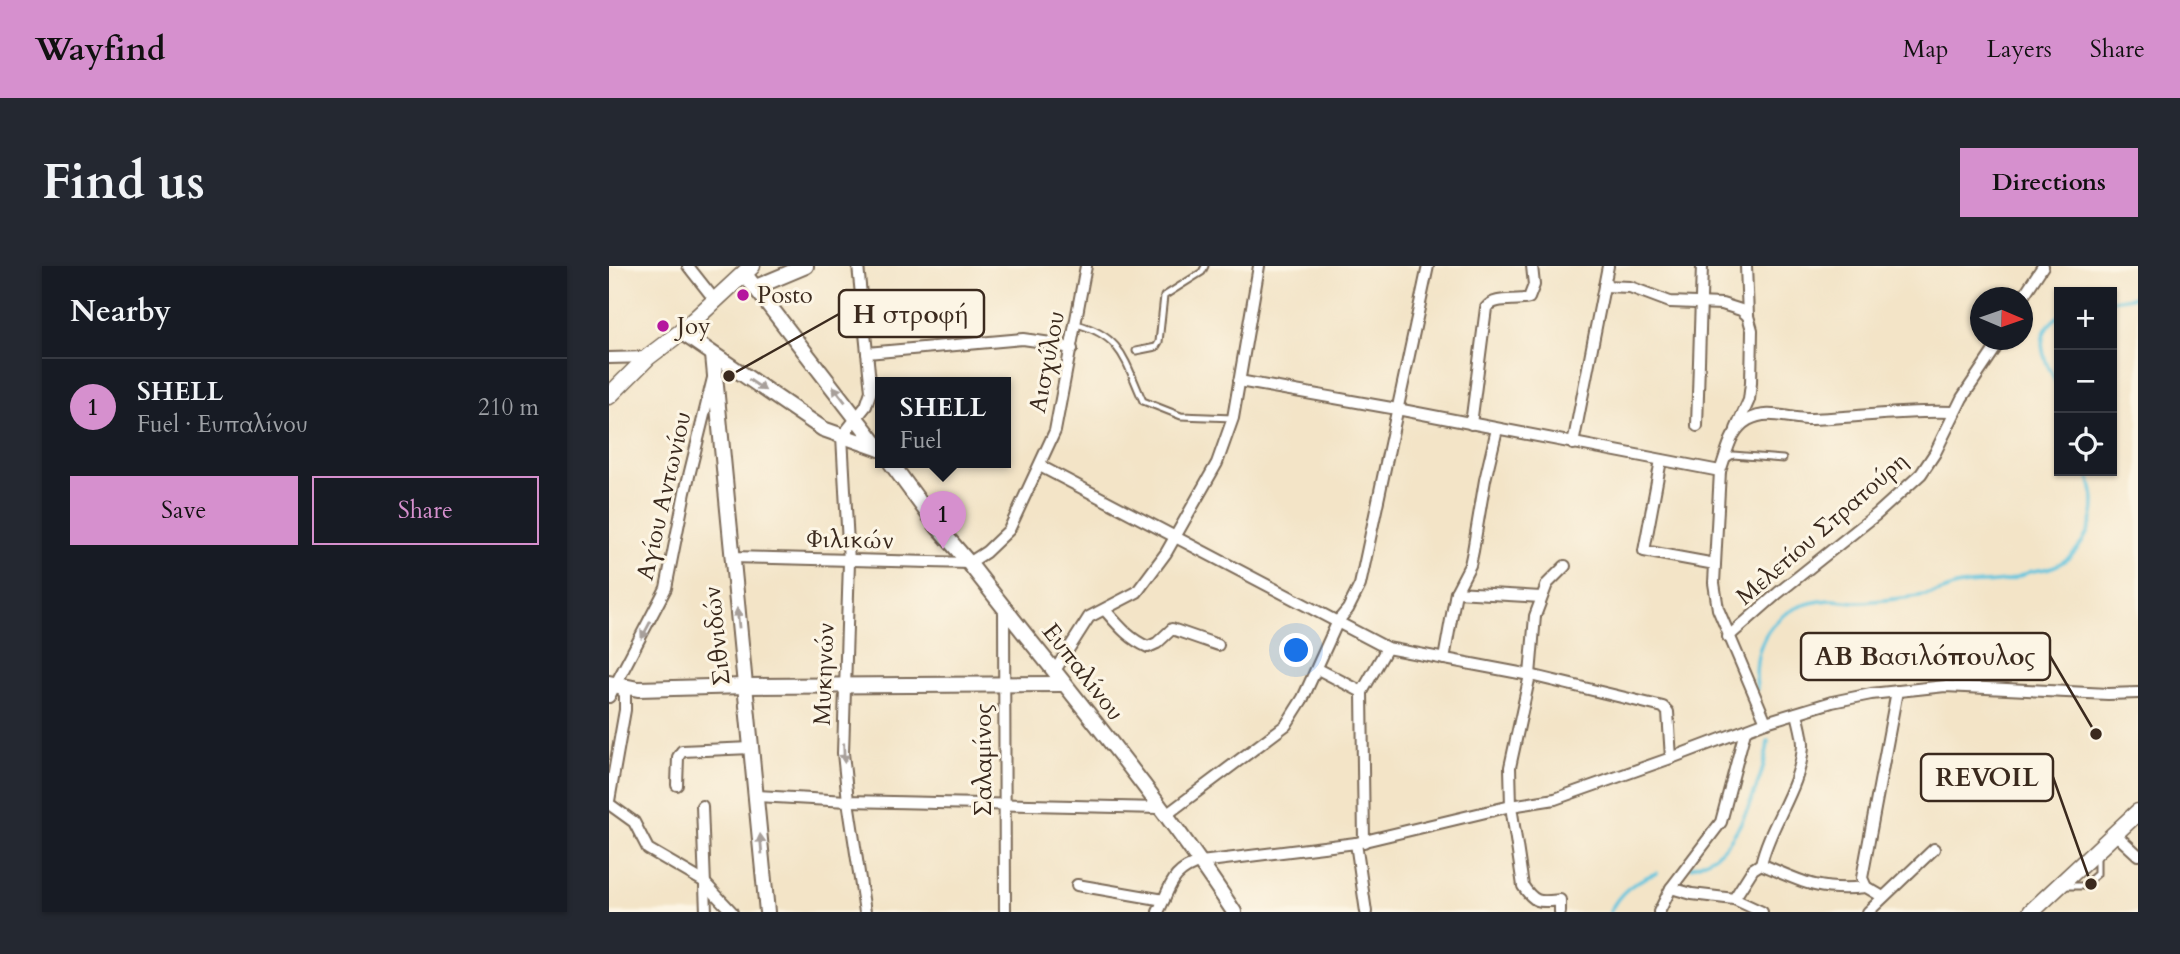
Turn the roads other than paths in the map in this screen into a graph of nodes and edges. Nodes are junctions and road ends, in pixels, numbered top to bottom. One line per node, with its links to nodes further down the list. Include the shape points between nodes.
1 (688, 266): 17 (street)
2 (806, 266): 15 (street)
3 (858, 266): 25 (street)
4 (1086, 266): 20 (street, Αισχύλου)
5 (1205, 266): 24 (lane, via 1164,296 1156,347)
6 (1259, 266): 30 (street)
7 (1427, 266): 32 (street)
8 (1532, 266): 36 (street, via 1534,285 1528,298 1495,301 1486,308)
9 (1608, 266): 14 (street)
10 (1702, 266): 18 (street)
11 (1746, 266): 19 (street)
12 (2043, 266): 16 (street)
13 (748, 269): 15 (street); 17 (main road)
14 (1604, 286): 18 (street, via 1630,287 1669,302); 42 (street)
15 (756, 287): 34 (street, one-way to 15)
16 (2029, 287)
17 (714, 299): 21 (main road)
18 (1702, 302): 19 (street, via 1722,304); 37 (street)
19 (1748, 316): 40 (street, via 1752,330 1749,400)
20 (1076, 324): 22 (street, Αισχύλου); 35 (lane, via 1100,331 1112,341 1143,401 1181,416)
21 (681, 332): 26 (street); 27 (main road)
22 (1072, 349): 25 (street, via 1023,339); 47 (street, Αισχύλου, via 1055,431)
23 (1994, 350): 33 (street, Μελετίου Στρατούρη)
24 (1136, 351)
25 (867, 352): 34 (street, via 871,391)
26 (713, 355): 29 (street, Σιθνιδών); 39 (street, one-way to 39, via 823,429)
27 (648, 357): 28 (street); 31 (main road)
28 (609, 358)
29 (714, 376): 51 (street, Σιθνιδών); 72 (street, Αγίου Αντωνίου, one-way to 72, via 666,588)
30 (1239, 381): 32 (street); 35 (street)
31 (609, 396)
32 (1397, 409): 36 (street); 60 (street, via 1360,585)
33 (1953, 412): 40 (street, via 1810,419 1770,413 1748,421); 61 (street, Μελετίου Στρατούρη, via 1921,474)
34 (858, 418): 39 (street); 41 (street)
35 (1233, 418): 50 (street, via 1217,463)
36 (1471, 424): 38 (street)
37 (1697, 426)
38 (1497, 429): 42 (street); 56 (street, via 1469,565)
39 (842, 436): 43 (street); 52 (street, Μυκηνών)
40 (1732, 438): 45 (street)
41 (875, 442)
42 (1573, 444): 44 (street)
43 (875, 447)
44 (1661, 460): 49 (street); 54 (street, via 1644,551)
45 (1725, 460): 46 (lane, via 1733,455); 49 (street)
46 (1783, 460)
47 (1040, 466): 50 (street); 53 (street, Αισχύλου, via 1009,530)
48 (895, 468): 53 (street, Ευπαλίνου)
49 (1720, 471): 54 (street)
50 (1175, 537): 59 (street, via 1137,592); 60 (street)
51 (731, 558): 52 (street, Φιλικών); 71 (street, Σιθνιδών, one-way to 51)
52 (849, 562): 53 (street, Φιλικών); 69 (street, Μυκηνών)
53 (969, 563): 58 (street, Ευπαλίνου)
54 (1715, 564): 61 (street, via 1718,609)
55 (1565, 566): 57 (street)
56 (1456, 592): 57 (street); 64 (street)
57 (1541, 597): 67 (street)
58 (1004, 608): 66 (street, Ευπαλίνου); 70 (street, Σαλαμίνος)
59 (1105, 610): 62 (street, via 1122,631 1148,647 1172,628); 66 (street, via 1089,617)
60 (1338, 621): 63 (street); 65 (street)
61 (1728, 637): 77 (street)
62 (1218, 645)
63 (1387, 648): 64 (street); 74 (street)
64 (1444, 659): 67 (street)
65 (1318, 669): 74 (street); 88 (street, via 1286,725)
66 (1053, 672): 68 (street, Ευπαλίνου)
67 (1529, 675): 80 (street, via 1663,707 1668,712); 87 (street, via 1510,767)
68 (1063, 684): 70 (street); 88 (street, Ευπαλίνου)
69 (845, 685): 70 (street); 71 (street); 83 (street, Μυκηνών, one-way to 83, via 843,753)
70 (1004, 685): 85 (street, Σαλαμίνος)
71 (745, 686): 72 (street); 79 (street, Σιθνιδών)
72 (611, 688): 84 (street, via 625,694 626,702)
73 (1897, 691): 75 (street, via 1957,686); 76 (street); 98 (street, via 1863,865)
74 (1362, 692): 91 (street)
75 (2138, 693)
76 (1797, 713): 77 (street); 95 (street, via 1803,745 1797,775)
77 (1766, 722): 78 (street)
78 (1745, 731): 80 (street); 99 (street, via 1721,822)
79 (751, 748): 81 (street, via 683,751 678,757); 82 (street, Σιθνιδών)
80 (1671, 758): 87 (street, via 1574,793)
81 (677, 785)
82 (757, 796): 83 (street); 106 (street, Σιθνιδών, one-way to 82)
83 (848, 801): 85 (street); 107 (street, Μυκηνών)
84 (609, 802): 96 (street, via 634,822 648,849)
85 (1004, 804): 88 (street); 108 (street, Σαλαμίνος)
86 (702, 806): 96 (street)
87 (1511, 806): 91 (street); 112 (street, via 1523,886 1539,902 1560,900)
88 (1163, 811): 94 (street, Ευπαλίνου)
89 (2138, 812): 90 (main road)
90 (2115, 834): 93 (street); 103 (main road, via 2058,886)
91 (1360, 842): 94 (street); 111 (street)
92 (1934, 849): 100 (street)
93 (2138, 855)
94 (1201, 862): 101 (street, via 1185,866 1175,875); 110 (street, Ευπαλίνου)
95 (1761, 864): 98 (street, via 1809,885); 102 (street)
96 (703, 881): 104 (street); 105 (street)
97 (1077, 885): 101 (street)
98 (1866, 887): 100 (street)
99 (1671, 888): 102 (street); 113 (street)
100 (1883, 897): 115 (street)
101 (1164, 900): 109 (street)
102 (1734, 900): 114 (street)
103 (2040, 909)
104 (706, 912)
105 (732, 912)
106 (767, 912)
107 (865, 912)
108 (1006, 912)
109 (1158, 912)
110 (1234, 912)
111 (1366, 912)
112 (1560, 912)
113 (1659, 912)
114 (1762, 912)
115 (1868, 912)

